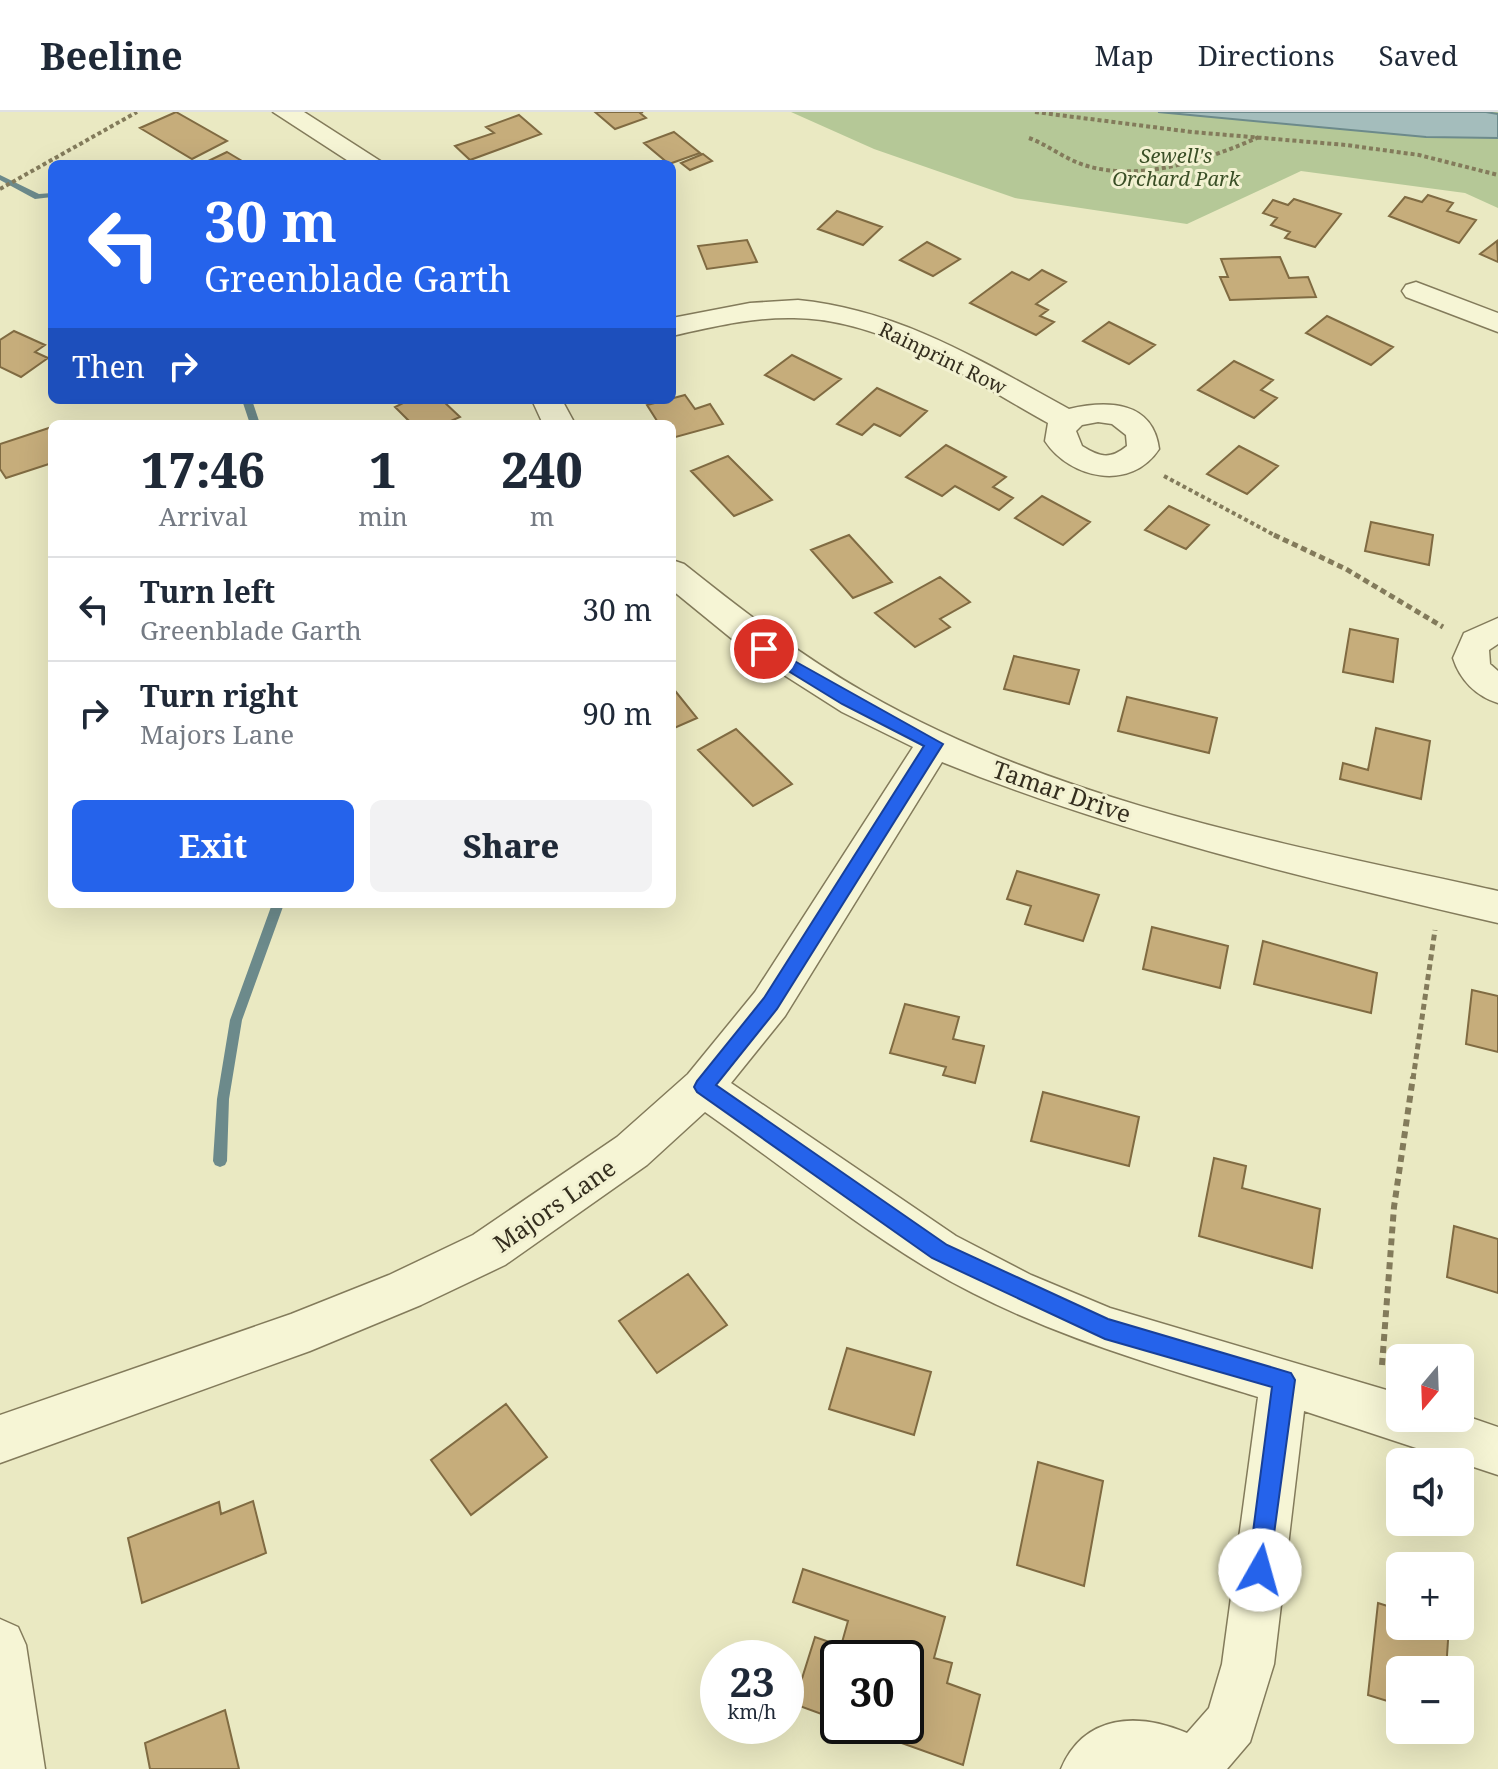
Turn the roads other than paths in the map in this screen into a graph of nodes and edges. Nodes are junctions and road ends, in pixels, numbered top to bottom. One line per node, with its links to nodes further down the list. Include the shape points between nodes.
1 (286, 112): 2 (street)
2 (365, 160)
3 (1416, 291): 4 (street)
4 (1498, 323)
5 (676, 326): 6 (street, Rainprint Row, via 768,310 800,309 859,319 916,340)
6 (1066, 420): 6 (street, via 1098,412 1121,416 1141,431 1143,449 1118,465 1077,459 1061,447 1058,437)
7 (676, 575): 10 (street, Tamar Drive, via 764,649 847,700)
8 (1486, 636): 9 (street, via 1472,664)
9 (1498, 690)
10 (934, 744): 11 (street, Tamar Drive, via 1075,799 1211,839); 12 (street, Majors Lane, via 770,1004)
11 (1498, 907)
12 (703, 1087): 13 (street, via 940,1251 977,1271 1105,1329); 16 (street, Majors Lane, via 632,1151 489,1250 293,1335)
13 (1284, 1380): 14 (street); 19 (street, via 1248,1664 1231,1723)
14 (1386, 1413)
15 (1443, 1432): 17 (street)
16 (0, 1439)
17 (1498, 1451)
18 (0, 1645): 20 (street)
19 (1196, 1768): 21 (street, via 1169,1750 1141,1745 1114,1749)
20 (18, 1769)
21 (1088, 1769)

